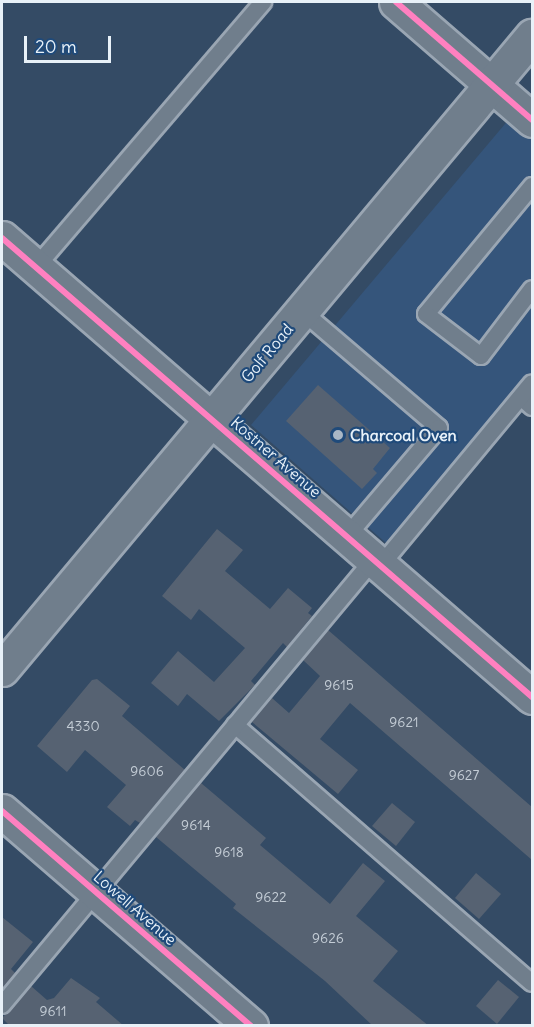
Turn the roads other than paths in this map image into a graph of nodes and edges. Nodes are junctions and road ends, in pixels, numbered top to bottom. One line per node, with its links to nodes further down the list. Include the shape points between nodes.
1 (263, 2): 8 (lane)
2 (396, 2): 4 (street)
3 (532, 36): 4 (street, Golf Road)
4 (492, 84): 5 (street); 10 (street, Golf Road)
5 (532, 120)
6 (532, 186): 9 (lane, via 426,314 481,356)
7 (2, 238): 8 (street, Kostner Avenue)
8 (36, 267): 13 (street, Kostner Avenue)
9 (532, 289)
10 (302, 311): 13 (street, Golf Road); 14 (lane, via 439,428)
11 (532, 383): 12 (lane)
12 (527, 402): 15 (lane)
13 (212, 419): 14 (street, Kostner Avenue); 16 (street, Golf Road)
14 (347, 536): 15 (street, Kostner Avenue)
15 (377, 562): 17 (street, Kostner Avenue); 18 (lane)
16 (2, 669)
17 (532, 697)
18 (235, 725): 20 (lane); 21 (lane)
19 (2, 811): 20 (street, Lowell Avenue)
20 (96, 892): 22 (lane); 23 (street, Lowell Avenue)
21 (532, 983)
22 (2, 1005)
23 (250, 1026)

